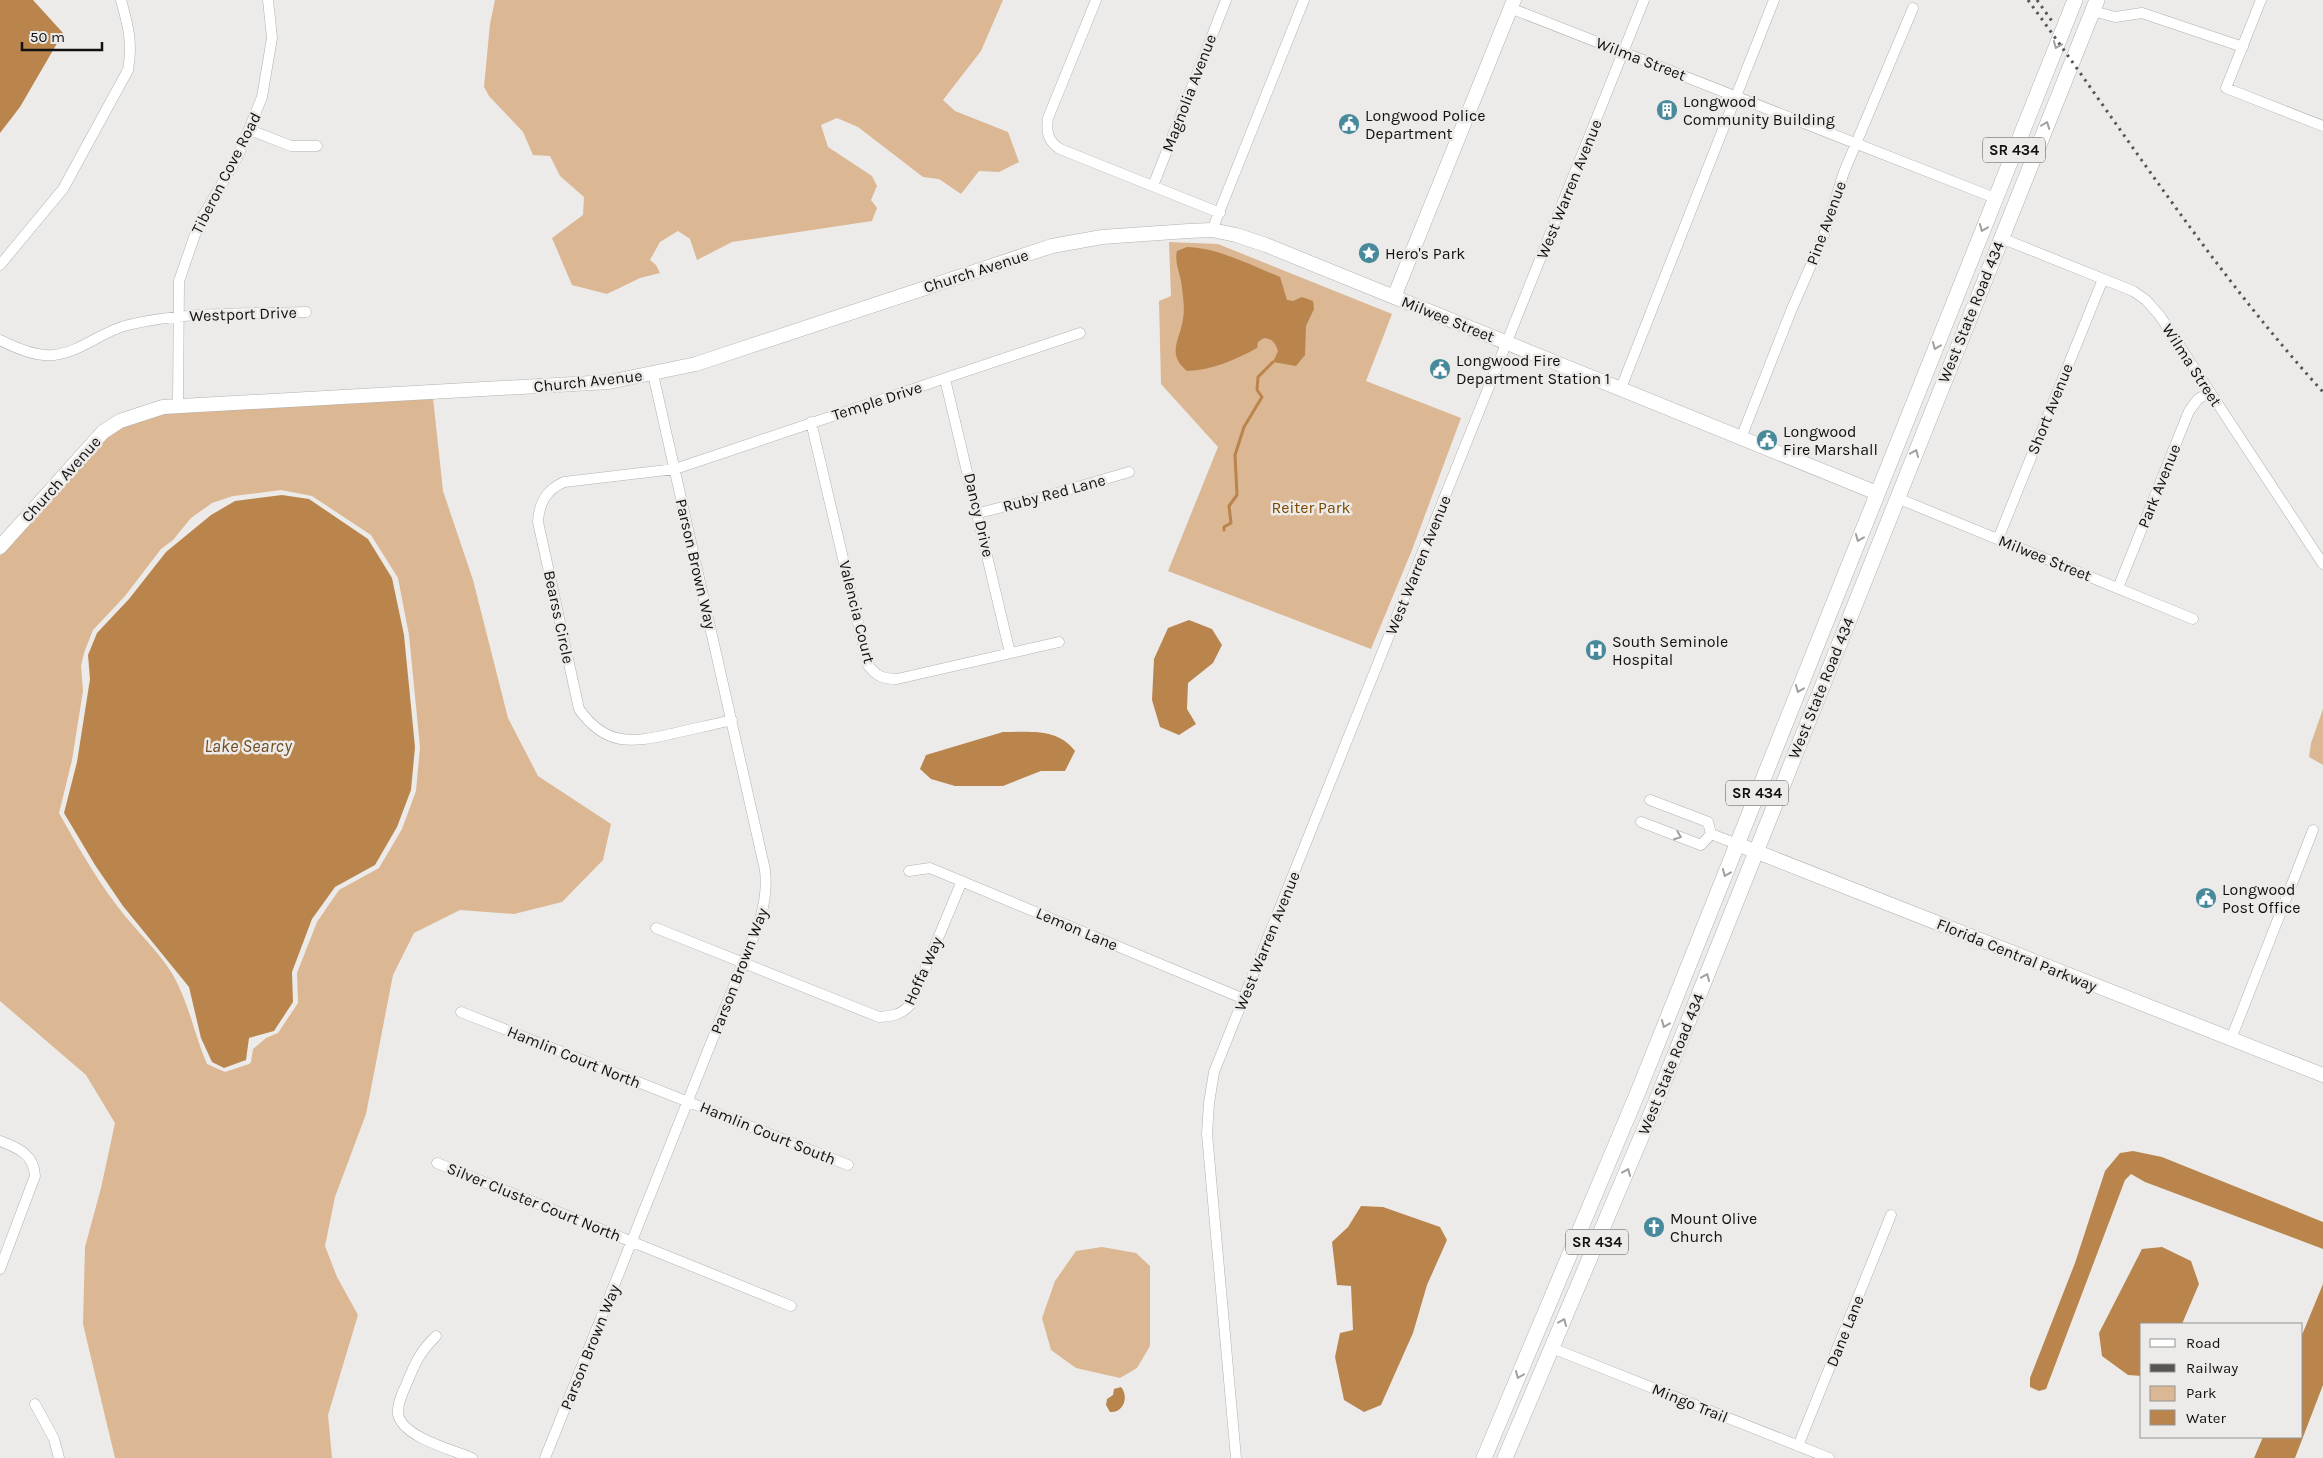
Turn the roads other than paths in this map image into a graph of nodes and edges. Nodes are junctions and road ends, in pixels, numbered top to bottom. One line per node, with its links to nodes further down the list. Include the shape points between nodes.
1 (121, 0): 25 (street, via 131,36 128,70 63,189)
2 (268, 0): 17 (street, Tiberon Cove Road, via 272,38 268,67 262,98)
3 (1096, 0): 20 (street, via 1048,118 1048,135 1060,149)
4 (1226, 0): 20 (street, Magnolia Avenue)
5 (1304, 0): 22 (street)
6 (1644, 0): 14 (street, West Warren Avenue)
7 (1774, 0): 15 (street)
8 (2075, 0): 21 (main road, West State Road 434 / SR 434, one-way to 21)
9 (2261, 0): 13 (street)
10 (1512, 4): 14 (street, Wilma Street); 27 (street)
11 (2095, 6): 13 (street, via 2115,17 2142,13); 24 (main road, West State Road 434 / SR 434, one-way to 11)
12 (1913, 8): 18 (street, Pine Avenue)
13 (2243, 47): 16 (street, via 2226,88)
14 (1624, 52): 15 (street, Wilma Street); 32 (street, West Warren Avenue)
15 (1735, 96): 18 (street, Wilma Street); 35 (street)
16 (2323, 126)
17 (250, 130): 19 (street, via 291,146); 29 (street, Tiberon Cove Road, via 199,223 190,246 179,281)
18 (1856, 144): 21 (street, Wilma Street); 39 (street, Pine Avenue, via 1822,242)
19 (317, 146)
20 (1153, 186): 22 (street)
21 (1995, 198): 40 (main road, West State Road 434 / SR 434, one-way to 40)
22 (1220, 213): 23 (street)
23 (1212, 230): 27 (street, Milwee Street, via 1266,245); 33 (street, Church Avenue, via 1102,237 1052,246 696,364)
24 (2001, 238): 26 (street, Wilma Street); 44 (main road, West State Road 434 / SR 434, one-way to 24)
25 (0, 265)
26 (2103, 279): 36 (street, Wilma Street, via 2146,300); 47 (street, Short Avenue)
27 (1394, 297): 32 (street, Milwee Street)
28 (306, 312): 29 (street, Westport Drive)
29 (179, 316): 31 (street, via 126,325 74,350 54,355 35,354); 37 (street, Tiberon Cove Road)
30 (1080, 333): 34 (street, Temple Drive)
31 (0, 340)
32 (1507, 342): 35 (street, Milwee Street); 65 (street, West Warren Avenue)
33 (653, 374): 37 (street, Church Avenue, via 562,386); 41 (street, Parson Brown Way)
34 (945, 379): 38 (street, Temple Drive); 45 (street, Dancy Drive)
35 (1621, 388): 39 (street, Milwee Street)
36 (2210, 392): 49 (street, Wilma Street); 50 (street, Park Avenue, via 2189,410)
37 (178, 404): 48 (street, Church Avenue, via 139,413 103,432)
38 (811, 422): 41 (street, Temple Drive); 53 (street, Valencia Court, via 868,665 875,675 897,679)
39 (1741, 438): 43 (street, Milwee Street)
40 (1891, 458): 43 (main road, West State Road 434 / SR 434); 44 (main road)
41 (675, 469): 54 (street, Parson Brown Way); 54 (street, Bearss Circle, via 564,482 545,496 539,508 538,522 579,709 598,731 626,740 640,741)
42 (1129, 472): 45 (street, Ruby Red Lane)
43 (1877, 493): 46 (main road, via 1884,508); 59 (main road, West State Road 434 / SR 434, one-way to 59)
44 (1897, 498): 46 (main road, West State Road 434 / SR 434); 47 (street, Milwee Street)
45 (979, 513): 53 (street, Dancy Drive)
46 (1885, 529): 60 (main road, West State Road 434 / SR 434)
47 (1998, 539): 50 (street, Milwee Street)
48 (0, 547)
49 (2323, 564)
50 (2118, 588): 51 (street, Milwee Street)
51 (2193, 619)
52 (1060, 642): 53 (street, Valencia Court)
53 (1010, 653)
54 (732, 720): 64 (street, Parson Brown Way, via 767,885 763,913)
55 (1650, 800): 58 (street, Florida Central Parkway, via 1708,822)
56 (1641, 822): 58 (street, one-way to 58, via 1701,845)
57 (2313, 830): 67 (street)
58 (1711, 834): 59 (street, Florida Central Parkway)
59 (1737, 844): 60 (street, Florida Central Parkway); 77 (main road, West State Road 434 / SR 434, one-way to 77, via 1638,1092)
60 (1756, 852): 67 (street, Florida Central Parkway); 80 (main road, West State Road 434 / SR 434, one-way to 60, via 1631,1163)
61 (909, 871): 62 (street, Lemon Lane, via 930,868)
62 (962, 881): 64 (street, Hoffa Way, via 910,1005 903,1013 879,1017); 65 (street, Lemon Lane)
63 (656, 928): 64 (street)
64 (743, 963): 69 (street, Parson Brown Way)
65 (1244, 999): 87 (street, West Warren Avenue, via 1214,1072 1207,1134)
66 (461, 1012): 69 (street, Hamlin Court North)
67 (2231, 1039): 68 (street, Florida Central Parkway)
68 (2323, 1075)
69 (688, 1102): 72 (street, Hamlin Court South); 74 (street, Parson Brown Way)
70 (0, 1141): 75 (street, via 21,1149 35,1165 35,1176)
71 (437, 1163): 74 (street, Silver Cluster Court North)
72 (848, 1165)
73 (1891, 1215): 83 (street, Dane Lane)
74 (632, 1241): 76 (street, Silver Cluster Court North); 86 (street, Parson Brown Way)
75 (0, 1269)
76 (791, 1306)
77 (1544, 1314): 79 (main road, West State Road 434 / SR 434); 80 (main road)
78 (436, 1336): 85 (street, via 420,1352 399,1400 398,1414 412,1434)
79 (1532, 1342): 81 (main road, via 1537,1358); 88 (main road, West State Road 434 / SR 434, one-way to 88)
80 (1552, 1348): 81 (main road, West State Road 434 / SR 434); 83 (street, Mingo Trail)
81 (1537, 1383): 89 (main road, West State Road 434 / SR 434)
82 (35, 1404): 84 (street, via 54,1439)
83 (1798, 1446): 90 (street, Mingo Trail)
84 (59, 1458)
85 (472, 1458)
86 (545, 1458)
87 (1236, 1458)
88 (1484, 1458)
89 (1506, 1458)
90 (1829, 1458)

